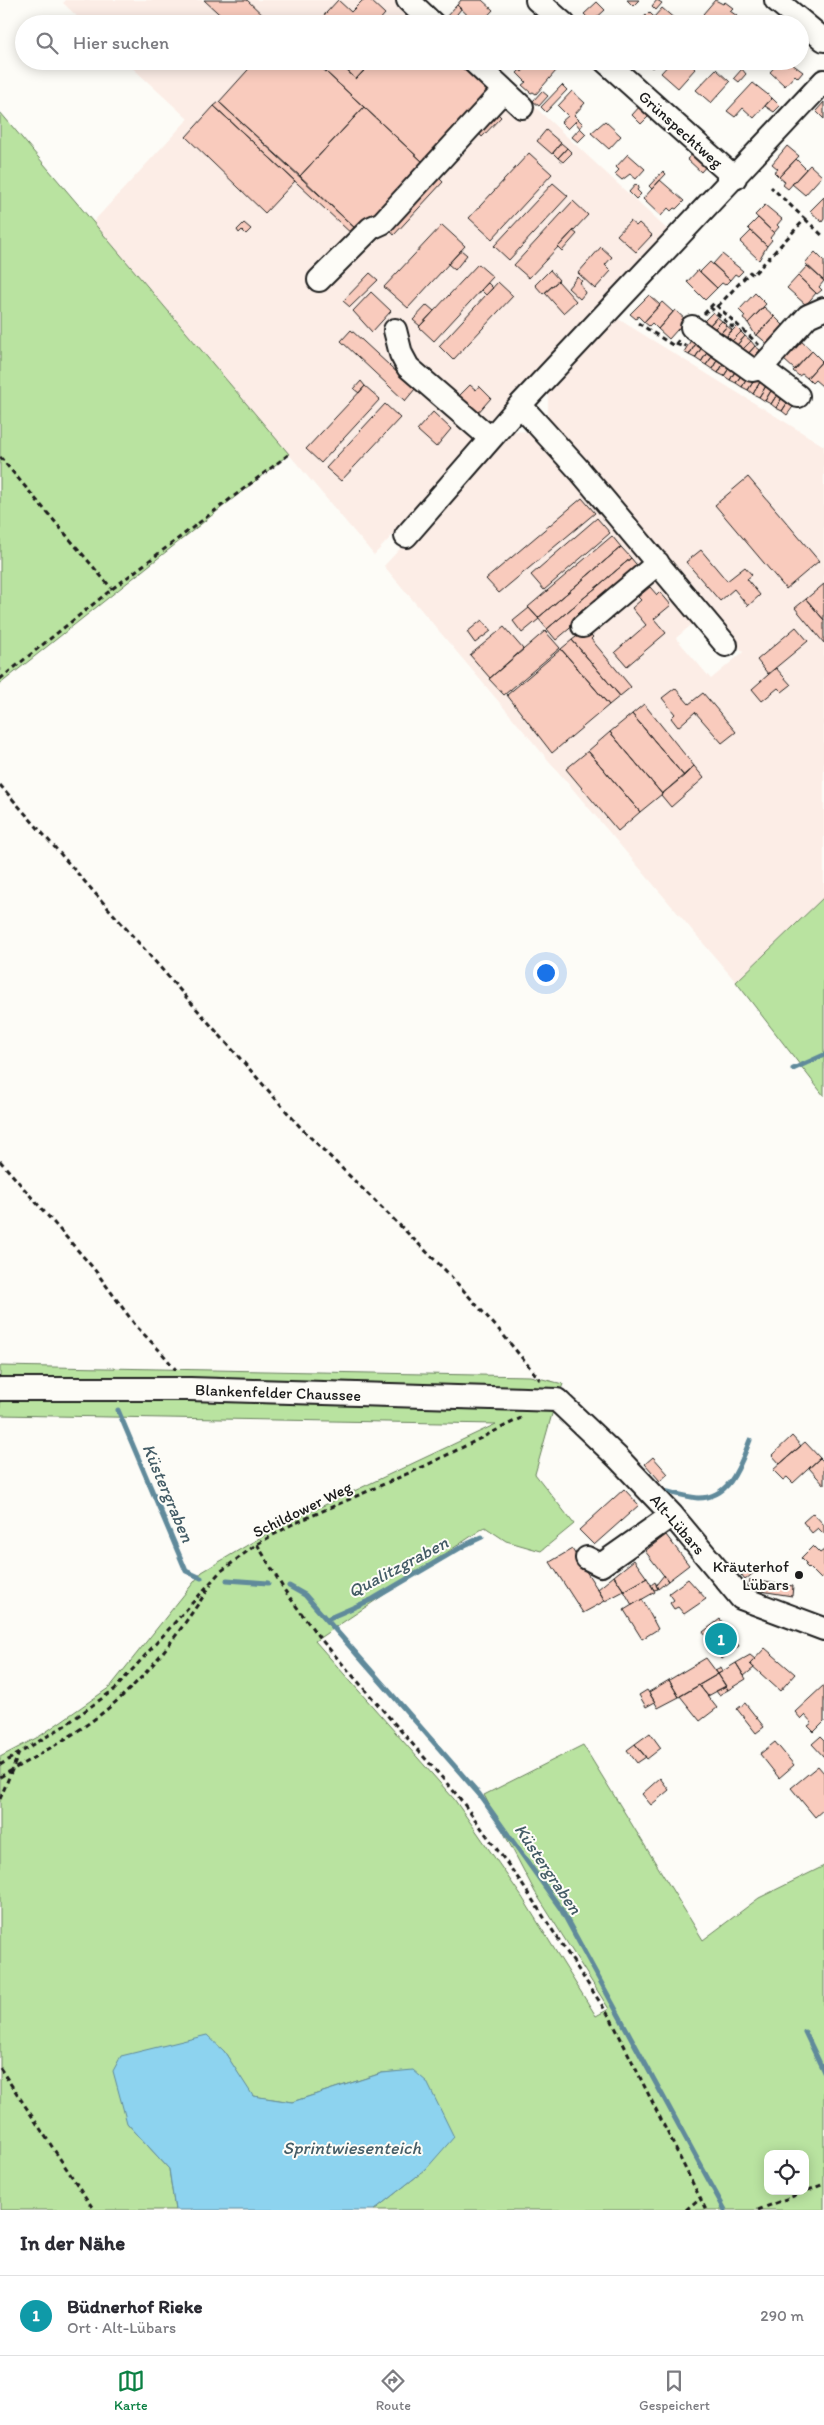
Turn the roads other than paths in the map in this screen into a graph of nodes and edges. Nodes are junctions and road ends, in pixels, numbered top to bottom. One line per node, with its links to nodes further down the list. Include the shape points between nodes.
1 (408, 0): 4 (street)
2 (537, 0): 5 (street)
3 (776, 0): 6 (street)
4 (424, 15)
5 (554, 15)
6 (794, 15)
7 (809, 28): 8 (street)
8 (824, 40)
9 (483, 70): 12 (street)
10 (615, 70): 14 (street, Grünspechtweg)
11 (824, 81): 14 (street)
12 (504, 90): 13 (street); 15 (street, via 382,223 371,228)
13 (522, 107)
14 (735, 178): 21 (street)
15 (319, 280)
16 (824, 309): 19 (street, via 808,316)
17 (395, 330): 22 (street, via 408,367)
18 (688, 337): 19 (street, via 752,370)
19 (761, 368): 20 (street)
20 (798, 396)
21 (520, 405): 22 (street); 24 (street)
22 (490, 438): 23 (street)
23 (406, 536)
24 (658, 563): 25 (street); 26 (street)
25 (583, 626)
26 (726, 645)
27 (0, 1388): 28 (street, Blankenfelder Chaussee, via 190,1389)
28 (557, 1400): 29 (street, Alt-Lübars)
29 (672, 1515): 30 (street, via 601,1565); 31 (street, Alt-Lübars, via 741,1598)
30 (587, 1558)
31 (820, 1624)

